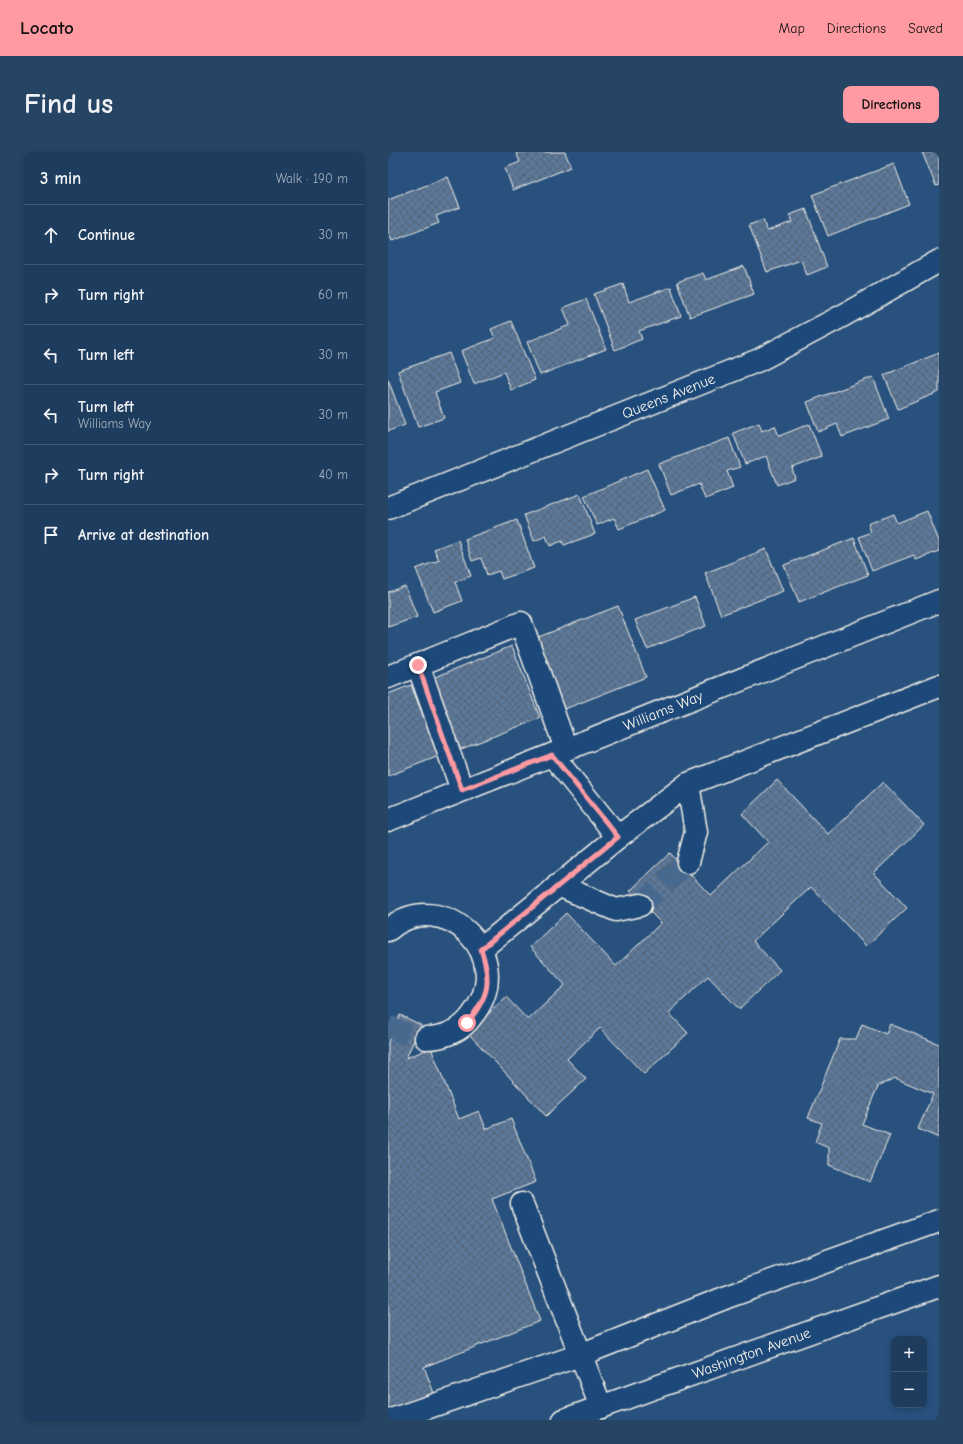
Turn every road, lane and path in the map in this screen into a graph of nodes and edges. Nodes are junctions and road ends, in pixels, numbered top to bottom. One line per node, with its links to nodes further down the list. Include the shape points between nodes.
1 (939, 261): 2 (street, Queens Avenue, via 759,360)
2 (388, 508)
3 (939, 602): 7 (street, Williams Way)
4 (418, 665): 5 (street); 7 (street, via 521,623); 9 (street)
5 (388, 677)
6 (939, 686): 8 (street)
7 (559, 752): 9 (street, Williams Way); 11 (street)
8 (688, 784): 11 (street); 12 (street, via 696,832)
9 (462, 790): 10 (street, Williams Way)
10 (388, 820)
11 (618, 837): 13 (street)
12 (688, 862)
13 (558, 885): 14 (street, via 616,910); 16 (street)
14 (640, 906)
15 (388, 930): 16 (street, via 412,917 433,916 452,921 469,933)
16 (481, 949): 17 (street, via 487,968 487,988 480,1007 467,1023 450,1034)
17 (426, 1038)
18 (522, 1204): 21 (street)
19 (939, 1221): 21 (street, via 726,1296)
20 (939, 1286): 22 (street, Washington Avenue)
21 (580, 1355): 22 (street); 23 (street)
22 (601, 1407): 24 (street, Washington Avenue)
23 (394, 1419)
24 (564, 1420)

